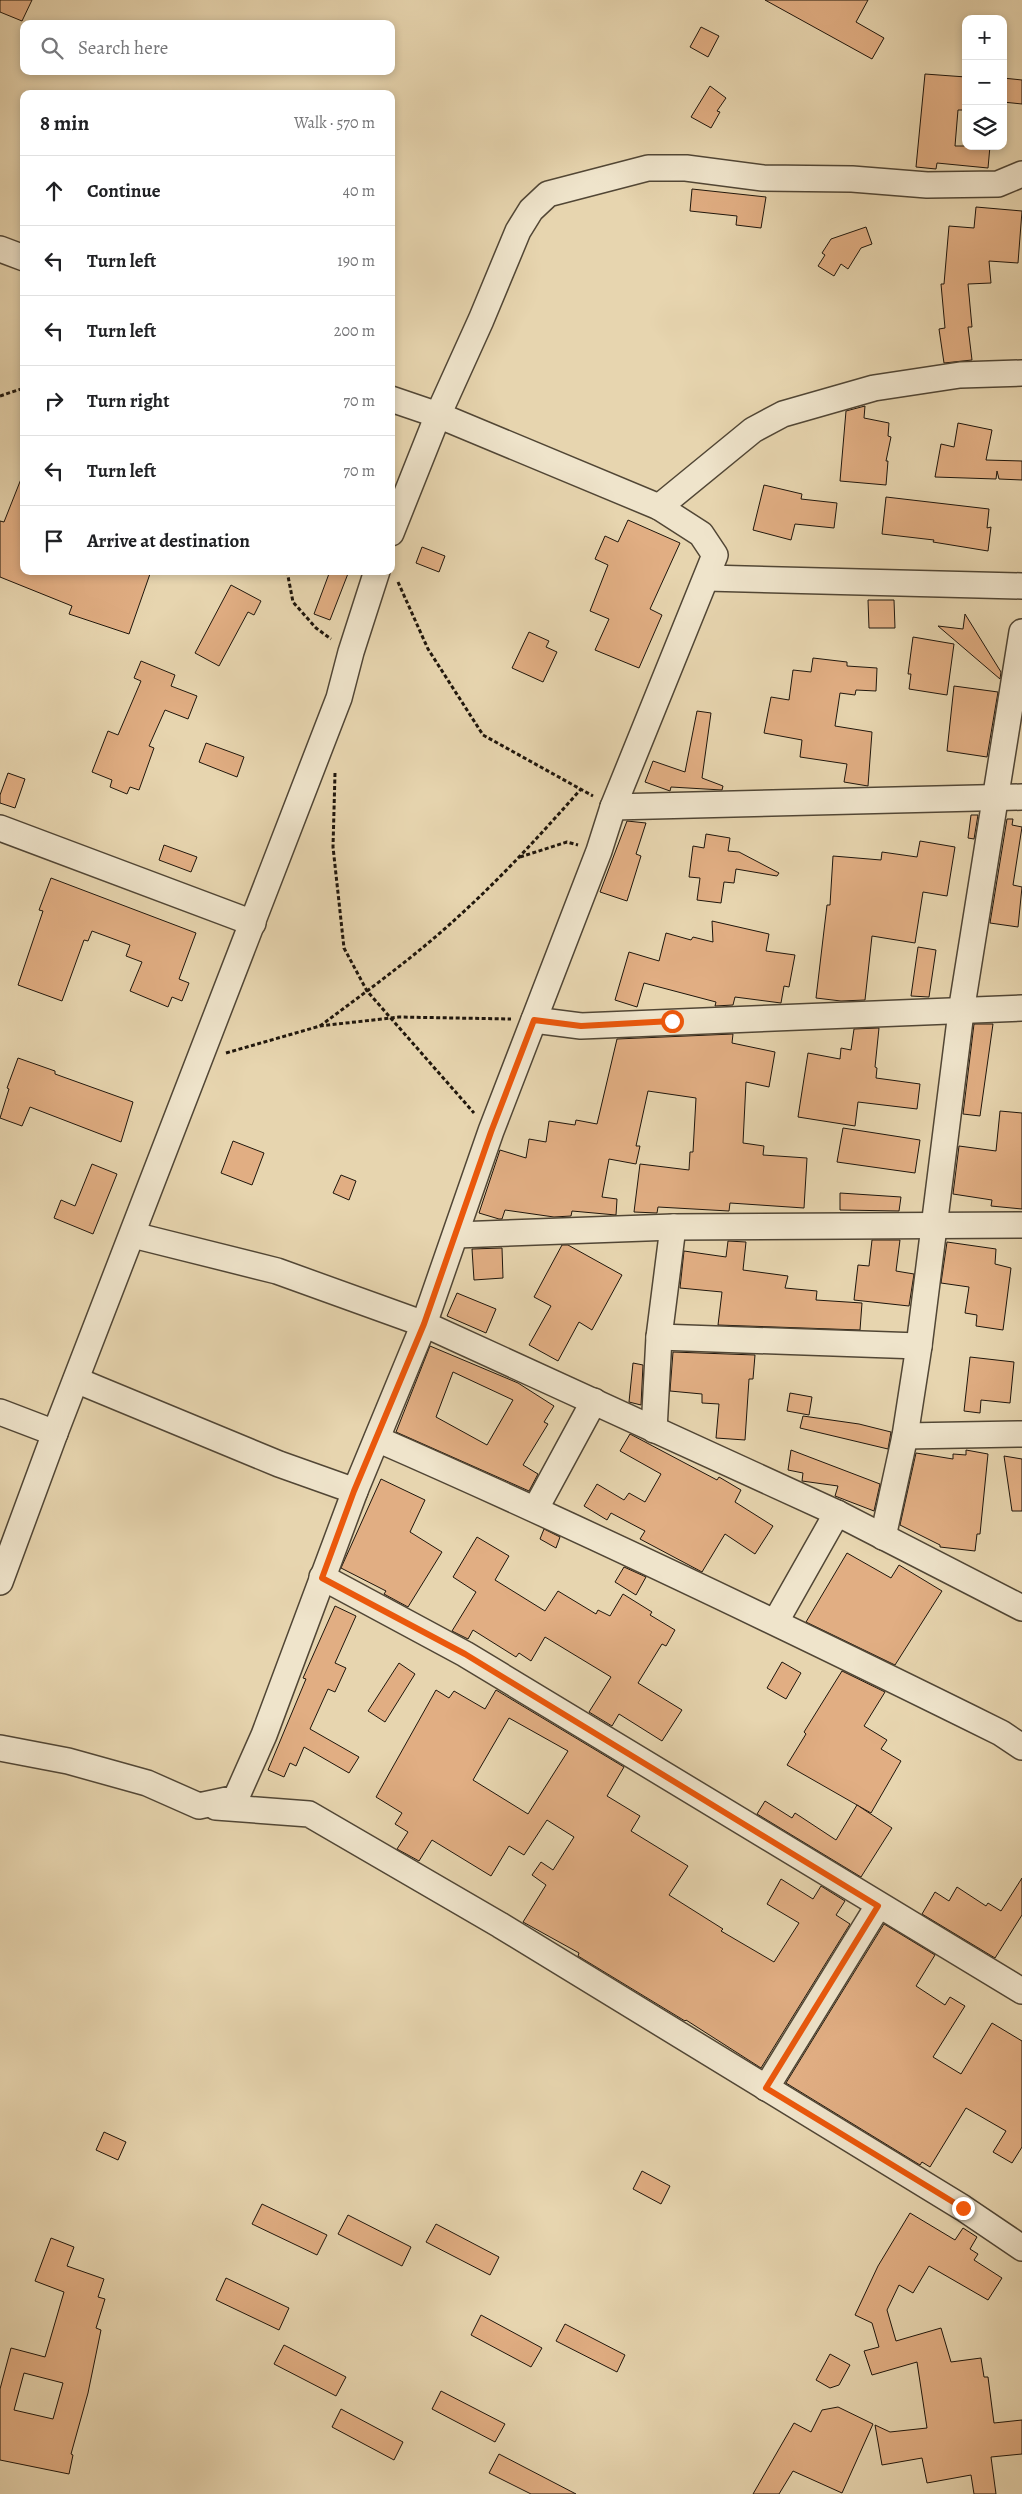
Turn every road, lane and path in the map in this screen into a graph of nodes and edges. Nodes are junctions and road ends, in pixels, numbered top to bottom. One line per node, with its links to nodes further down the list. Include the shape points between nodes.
1 (1022, 174): 8 (street, via 998,184 927,186 852,179 763,178 686,168 648,168 548,194 530,210 518,231)
2 (0, 249): 3 (street)
3 (20, 256)
4 (1022, 373): 9 (street, via 960,375 874,388 782,414 753,430)
5 (20, 389): 6 (path)
6 (0, 396)
7 (395, 400): 8 (street)
8 (438, 416): 9 (street); 10 (street)
9 (659, 507): 14 (street, via 701,534 715,555)
10 (395, 522)
11 (288, 575): 17 (path, via 293,602 316,628)
12 (386, 575): 17 (street)
13 (387, 575): 19 (path, via 483,736)
14 (707, 578): 15 (street); 22 (street)
15 (1022, 586)
16 (1022, 632): 20 (street)
17 (351, 652): 26 (street, via 339,698)
18 (336, 769): 27 (path, via 333,847 344,948)
19 (581, 790): 22 (path); 25 (path)
20 (995, 797): 21 (street); 22 (street); 29 (street)
21 (1022, 797)
22 (613, 807): 24 (street)
23 (0, 828): 26 (street)
24 (599, 851): 25 (path, via 567,842); 31 (street)
25 (519, 858): 27 (path, via 459,916)
26 (253, 923): 33 (street)
27 (367, 991): 30 (path); 32 (path)
28 (1022, 1008): 29 (street)
29 (961, 1012): 31 (street, via 581,1026); 37 (street)
30 (390, 1018): 31 (path); 32 (path); 34 (path)
31 (534, 1020): 34 (street)
32 (320, 1026): 33 (path)
33 (199, 1061): 38 (street)
34 (491, 1132): 39 (street)
35 (1022, 1225): 37 (street)
36 (673, 1227): 37 (street); 39 (street); 41 (street)
37 (933, 1227): 42 (street)
38 (133, 1235): 40 (street, via 277,1271); 43 (street)
39 (456, 1236): 40 (street)
40 (424, 1324): 44 (street); 50 (street)
41 (659, 1337): 42 (street); 46 (street)
42 (919, 1346): 49 (street)
43 (76, 1380): 47 (street); 51 (street)
44 (594, 1401): 46 (street); 52 (street)
45 (0, 1412): 47 (street)
46 (654, 1430): 53 (street)
47 (55, 1433): 56 (street)
48 (1022, 1434): 49 (street)
49 (905, 1436): 54 (street)
50 (377, 1439): 51 (street); 52 (street)
51 (354, 1491): 55 (street)
52 (536, 1508): 58 (street)
53 (837, 1514): 54 (street); 58 (street)
54 (883, 1538): 57 (street)
55 (322, 1578): 61 (street, via 264,1734 236,1798); 62 (street, via 465,1654)
56 (0, 1582)
57 (1022, 1608)
58 (776, 1621): 59 (street, via 1001,1733)
59 (1022, 1747)
60 (0, 1748): 61 (street, via 68,1761 147,1783)
61 (199, 1806): 64 (street, via 309,1814 500,1925)
62 (878, 1906): 63 (street); 64 (street)
63 (1022, 1991)
64 (766, 2088): 65 (street, via 963,2208)
65 (1022, 2248)

